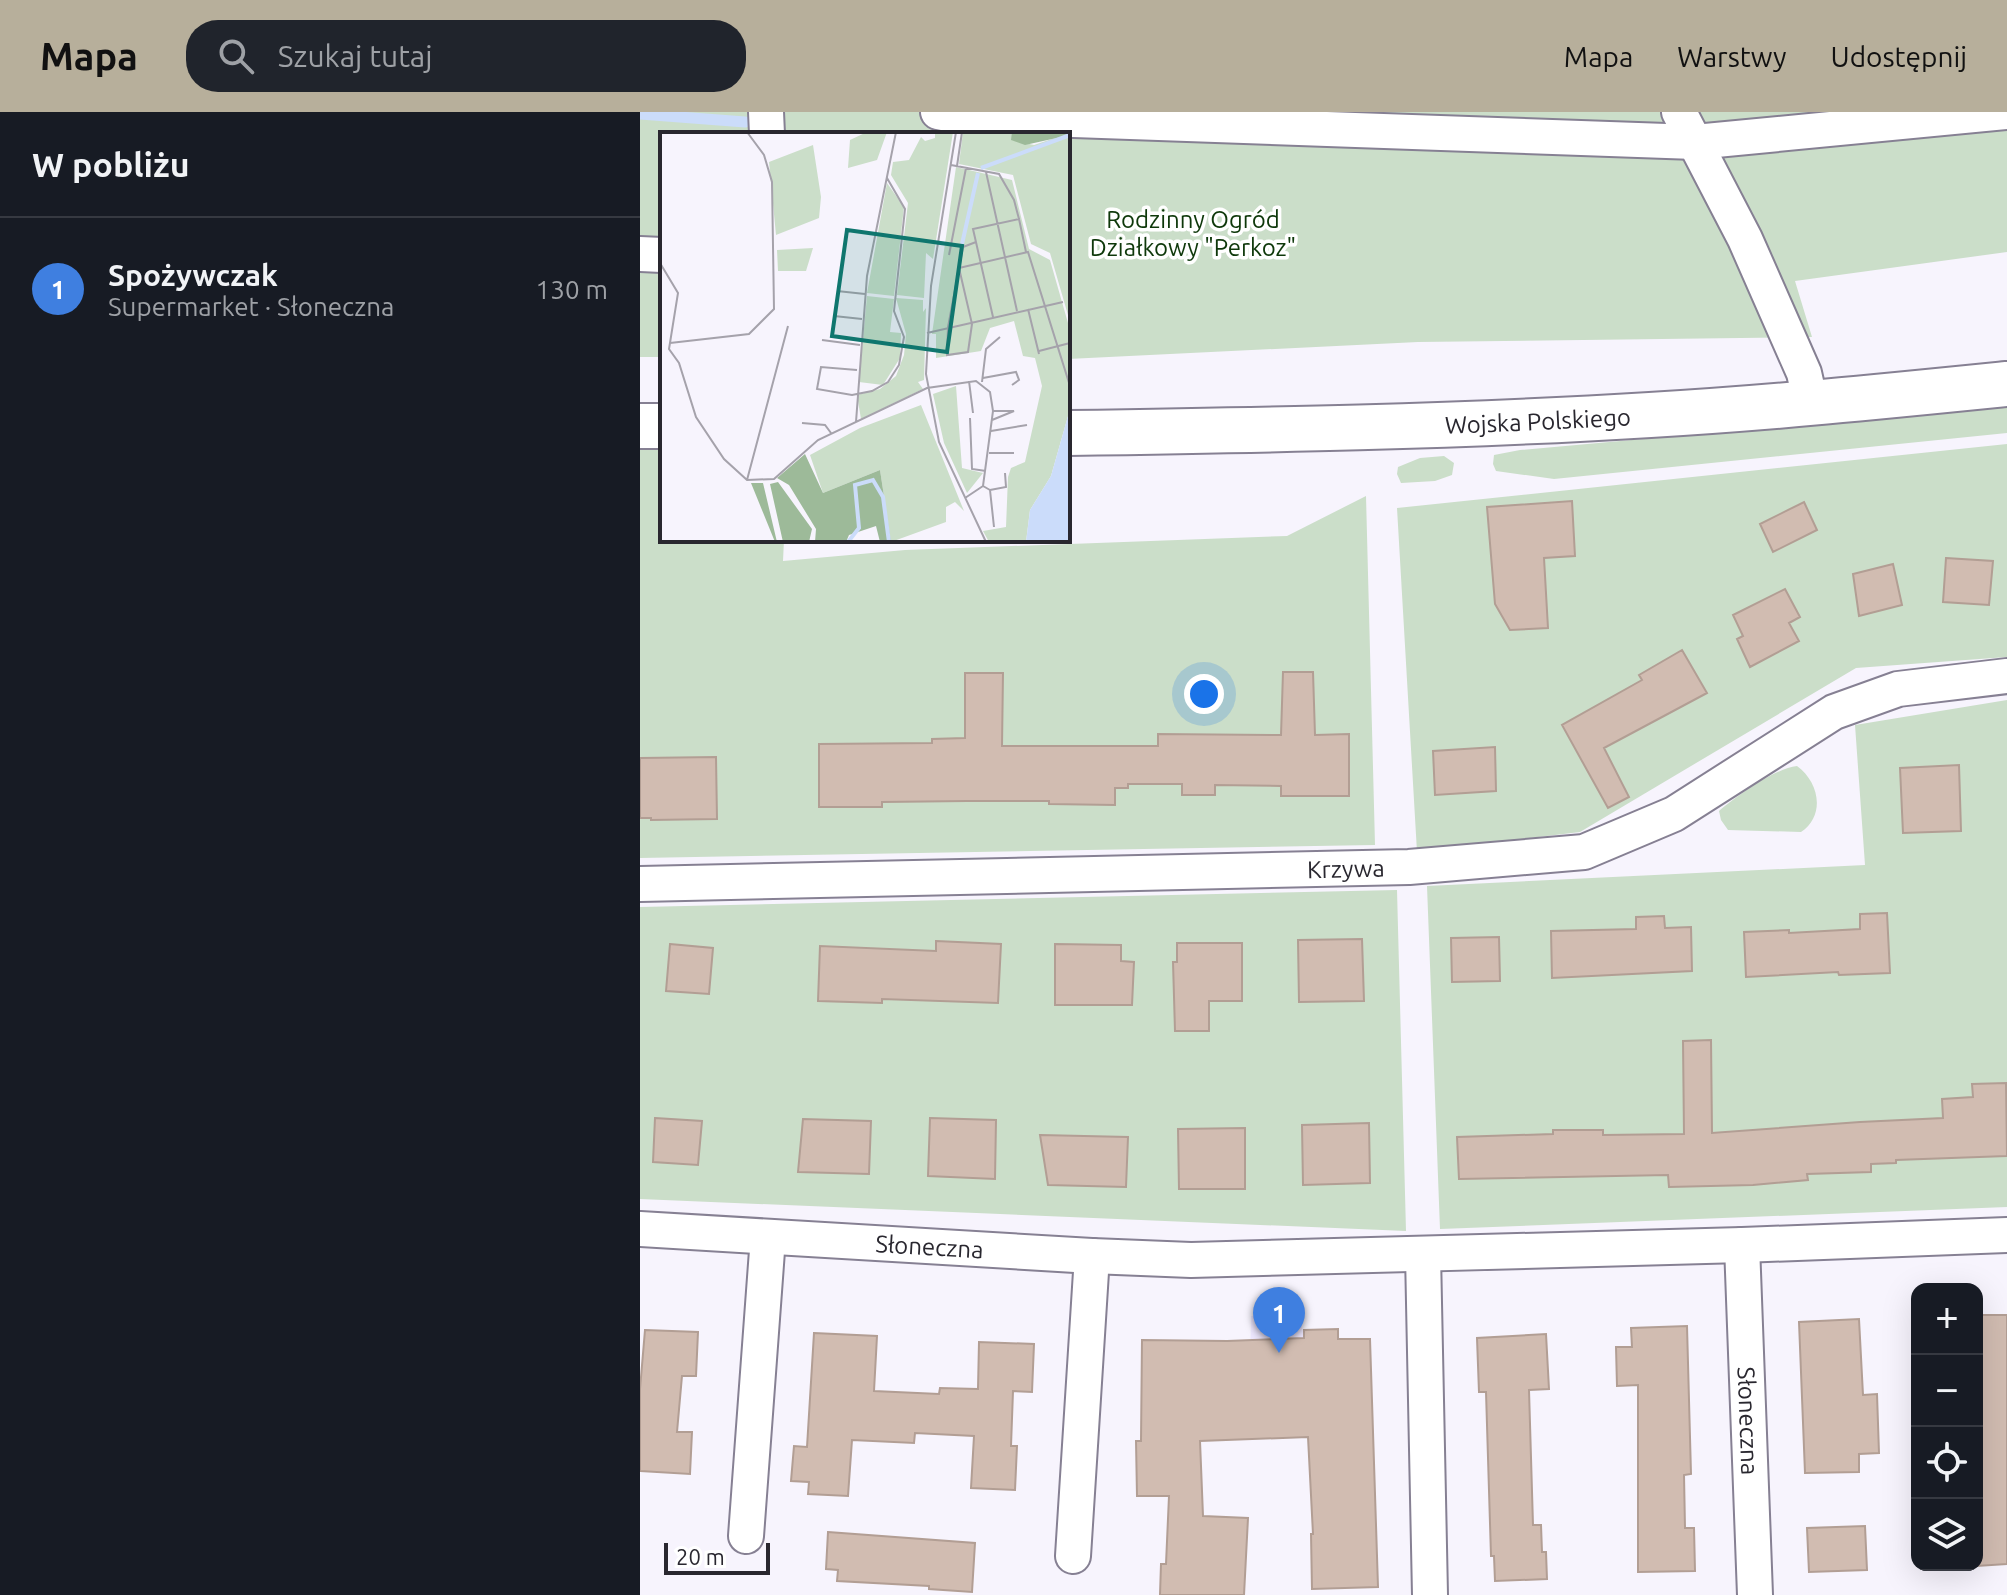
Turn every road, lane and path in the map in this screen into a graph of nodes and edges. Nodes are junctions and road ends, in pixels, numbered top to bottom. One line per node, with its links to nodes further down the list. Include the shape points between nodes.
1 (766, 112): 5 (street)
2 (938, 112): 6 (street)
3 (1679, 112): 6 (street)
4 (2007, 112): 6 (street)
5 (767, 132)
6 (1695, 142): 10 (street, via 1751,253 1804,373)
7 (640, 254): 8 (street)
8 (660, 255)
9 (2007, 384): 10 (street, Wojska Polskiego)
10 (1811, 404): 11 (street, Wojska Polskiego, via 1496,423)
11 (1070, 433)
12 (2007, 676): 13 (street, Krzywa, via 1898,689 1834,712 1674,814 1584,852 1409,867)
13 (640, 884)
14 (640, 1229): 16 (street, Słoneczna)
15 (2007, 1235): 17 (street, Słoneczna)
16 (768, 1237): 19 (street, Słoneczna); 20 (street)
17 (1742, 1245): 18 (street, Słoneczna); 23 (street, Słoneczna)
18 (1423, 1254): 19 (street, Słoneczna, via 1191,1260); 22 (street)
19 (1092, 1256): 21 (street)
20 (746, 1536)
21 (1073, 1556)
22 (1430, 1595)
23 (1755, 1595)

